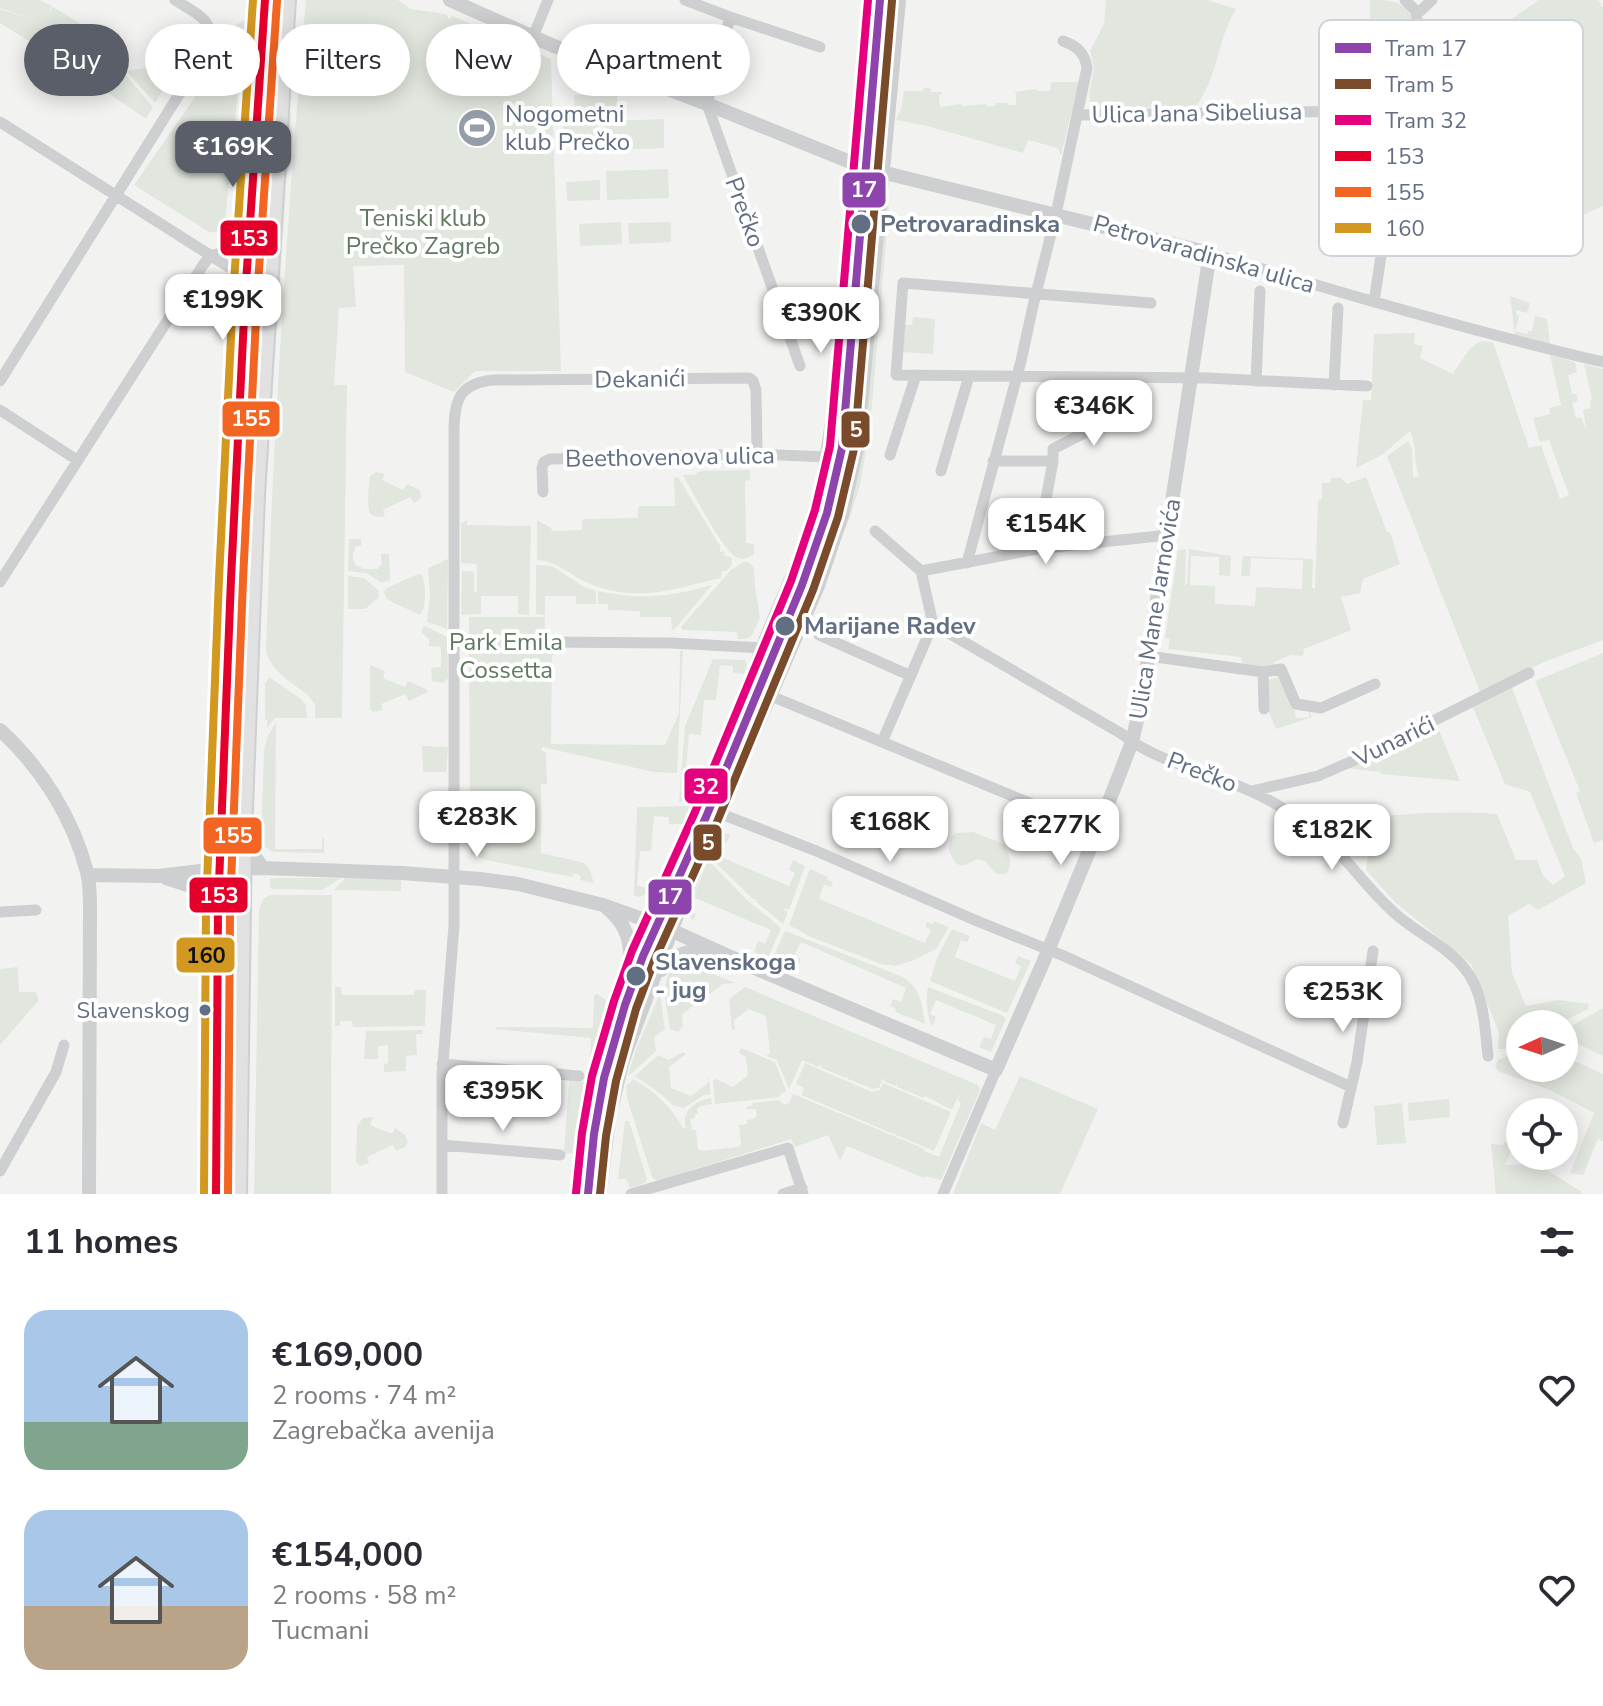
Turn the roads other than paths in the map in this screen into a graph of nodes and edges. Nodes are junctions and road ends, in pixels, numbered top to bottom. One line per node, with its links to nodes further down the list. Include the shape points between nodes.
1 (175, 0): 25 (street, via 203,18 211,32 210,45)
2 (265, 0): 27 (main road)
3 (450, 0): 14 (street, Petrovaradinska ulica)
4 (548, 0): 15 (street)
5 (685, 0): 12 (street)
6 (870, 0): 23 (street)
7 (899, 0): 24 (street)
8 (1405, 0): 11 (street)
9 (1432, 0): 11 (street)
10 (287, 1): 80 (main road, via 257,482)
11 (1417, 14): 13 (street)
12 (730, 17): 18 (street); 19 (street)
13 (1417, 20)
14 (504, 24)
15 (538, 24)
16 (541, 40): 19 (street, Petrovaradinska ulica)
17 (1063, 41): 21 (street, via 1082,52 1087,68)
18 (820, 47)
19 (707, 104): 23 (street, Petrovaradinska ulica); 38 (street, Prečko)
20 (1319, 112): 21 (street, Ulica Jana Sibeliusa)
21 (1077, 115): 26 (street)
22 (0, 122): 25 (street)
23 (856, 163): 24 (street, Petrovaradinska ulica); 51 (street)
24 (882, 172): 26 (street, Petrovaradinska ulica); 72 (street, via 854,461 818,586)
25 (117, 195): 29 (street); 43 (street)
26 (1056, 214): 28 (street, Petrovaradinska ulica); 32 (street)
27 (250, 233): 29 (street, via 231,250); 33 (main road)
28 (1210, 253): 34 (street, Petrovaradinska ulica); 42 (street, Ulica Mane Jarnovića)
29 (210, 256): 33 (street, via 232,269); 52 (street)
30 (1381, 256): 34 (street)
31 (1260, 291): 44 (street)
32 (1036, 294): 35 (street); 39 (street, via 903,283 896,375); 41 (street)
33 (245, 298): 83 (main road)
34 (1374, 302): 37 (street, Petrovaradinska ulica)
35 (1151, 303)
36 (1338, 308): 45 (street)
37 (1603, 362)
38 (800, 366)
39 (916, 375): 40 (street); 50 (street)
40 (969, 376): 41 (street); 55 (street)
41 (1017, 377): 42 (street); 53 (street)
42 (1191, 378): 44 (street); 58 (street, Ulica Mane Jarnovića)
43 (0, 381)
44 (1256, 381): 45 (street)
45 (1334, 385): 46 (street)
46 (1367, 386)
47 (0, 410): 52 (street)
48 (1114, 422): 54 (street, via 1053,449)
49 (757, 454): 51 (street, Beethovenova ulica); 56 (street, Beethovenova ulica, via 550,459 542,468); 86 (street, Dekanići, via 756,390 749,378 510,378 478,382 464,390 454,425)
50 (890, 455)
51 (827, 457): 66 (street, via 803,551)
52 (77, 460): 62 (street)
53 (993, 461): 54 (street); 60 (street)
54 (1053, 461): 59 (street)
55 (941, 471)
56 (543, 492)
57 (875, 531): 61 (street)
58 (1168, 535): 59 (street); 67 (street, Ulica Mane Jarnovića)
59 (1037, 549): 60 (street)
60 (967, 563): 61 (street)
61 (921, 571): 63 (street)
62 (0, 582)
63 (933, 624): 70 (street); 76 (street, Prečko)
64 (819, 635): 70 (street)
65 (545, 642): 66 (street)
66 (763, 648): 91 (street, via 715,772)
67 (1148, 656): 68 (street); 76 (street, Ulica Mane Jarnovića)
68 (1263, 672): 71 (street, via 1281,669 1296,704 1321,708); 73 (street)
69 (1529, 673): 77 (street, Vunarići, via 1318,776)
70 (911, 676): 75 (street)
71 (1375, 684)
72 (771, 696): 75 (street); 78 (street)
73 (1264, 709)
74 (0, 730): 84 (street, via 49,788)
75 (882, 742): 79 (street)
76 (1132, 742): 77 (street, Prečko); 79 (street, Ulica Mane Jarnovića)
77 (1252, 791): 99 (street, Prečko, via 1316,830 1381,901 1465,969 1476,989)
78 (719, 813): 92 (street); 93 (street)
79 (1097, 831): 93 (street, Ulica Mane Jarnovića)
80 (243, 841): 81 (street); 82 (main road)
81 (263, 868): 82 (street); 86 (street)
82 (243, 869): 83 (street); 112 (main road)
83 (220, 870): 85 (street); 88 (main road)
84 (88, 875): 85 (street); 110 (street)
85 (158, 876): 88 (street, via 200,889)
86 (454, 876): 87 (street, via 518,884); 100 (street)
87 (603, 905): 91 (street); 96 (street, via 625,928)
88 (218, 909): 111 (main road)
89 (36, 910): 90 (street)
90 (0, 912)
91 (648, 920): 92 (street); 96 (street)
92 (672, 930): 95 (street); 97 (street)
93 (1048, 950): 101 (street, Ulica Mane Jarnovića); 103 (street)
94 (1373, 951): 103 (street)
95 (727, 955): 97 (street, via 704,950 679,954); 101 (street)
96 (630, 960): 114 (street, via 604,1047)
97 (654, 980): 115 (street, via 617,1083)
98 (64, 1045): 107 (street, via 56,1072)
99 (1488, 1056)
100 (442, 1064): 102 (street); 105 (street)
101 (996, 1070): 117 (street, Ulica Mane Jarnovića)
102 (579, 1076)
103 (1351, 1087): 104 (street)
104 (1343, 1123)
105 (442, 1145): 106 (street); 113 (street)
106 (560, 1155)
107 (0, 1171)
108 (803, 1191): 109 (street, via 788,1148); 116 (street)
109 (638, 1193)
110 (89, 1194)
111 (216, 1194)
112 (238, 1194)
113 (442, 1194)
114 (581, 1194)
115 (600, 1194)
116 (783, 1194)
117 (943, 1194)

